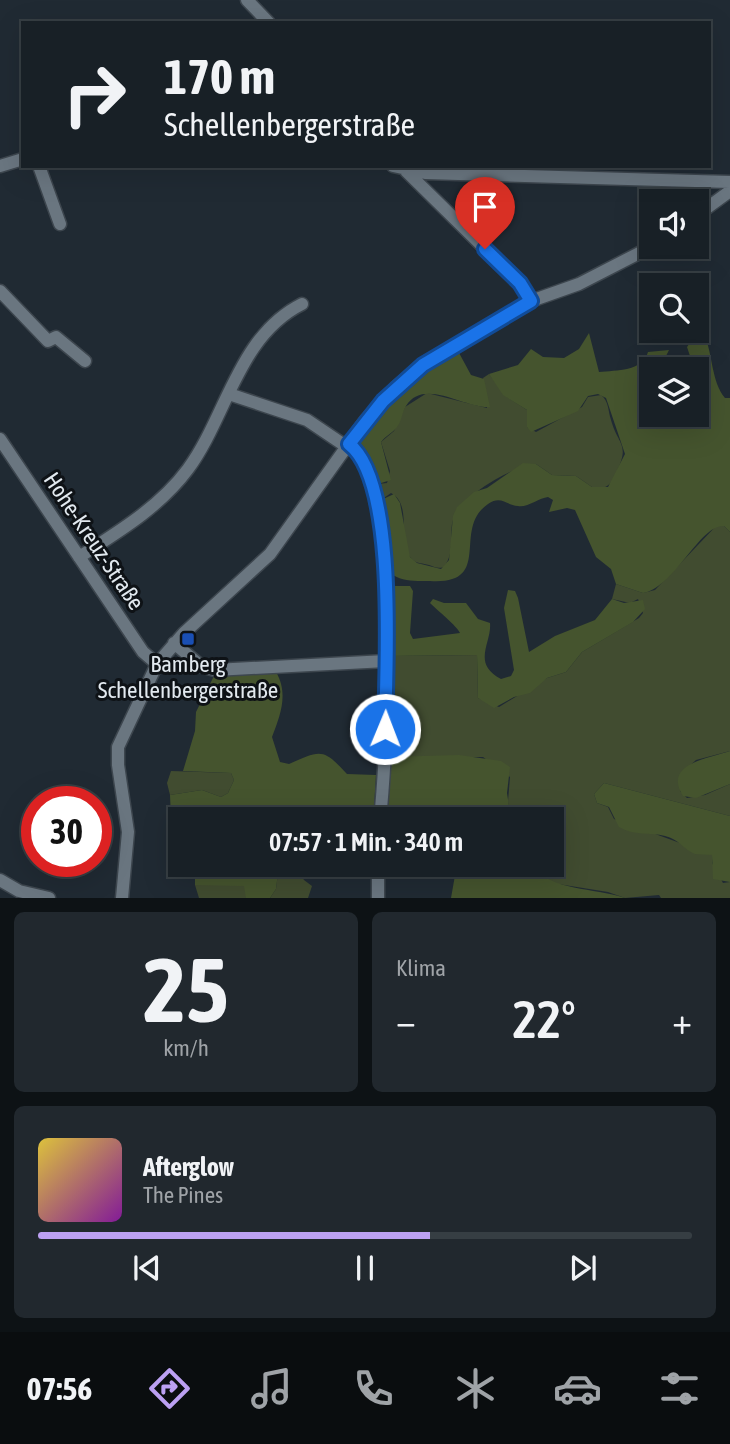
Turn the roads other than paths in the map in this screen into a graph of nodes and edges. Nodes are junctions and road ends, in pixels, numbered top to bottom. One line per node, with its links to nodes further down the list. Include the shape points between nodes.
1 (247, 0): 2 (street)
2 (267, 21)
3 (21, 160): 4 (street)
4 (0, 166)
5 (40, 168): 11 (street)
6 (398, 168): 7 (street)
7 (406, 171): 8 (street); 14 (street, via 520,283)
8 (730, 183)
9 (730, 191): 10 (street)
10 (709, 206)
11 (60, 224)
12 (639, 253): 14 (street, via 579,284)
13 (0, 291): 16 (street, via 48,341 56,337)
14 (531, 301): 19 (street, via 423,365 383,401)
15 (302, 303): 17 (street, via 263,334)
16 (85, 361)
17 (229, 394): 19 (street, via 307,420); 20 (street, via 206,440 169,490 148,510)
18 (0, 439): 20 (street, Hohe-Kreuz-Straße)
19 (348, 446): 21 (street, via 270,554); 22 (street, via 359,454 375,493 386,577)
20 (79, 557): 23 (street, Hohe-Kreuz-Straße, via 143,652)
21 (174, 643): 22 (street, via 201,666 215,670); 23 (street)
22 (386, 661): 24 (street)
23 (156, 664): 28 (street, via 118,747 128,832)
24 (381, 807)
25 (378, 877): 29 (street)
26 (0, 880): 27 (street, via 19,891)
27 (49, 898)
28 (122, 898)
29 (378, 898)

